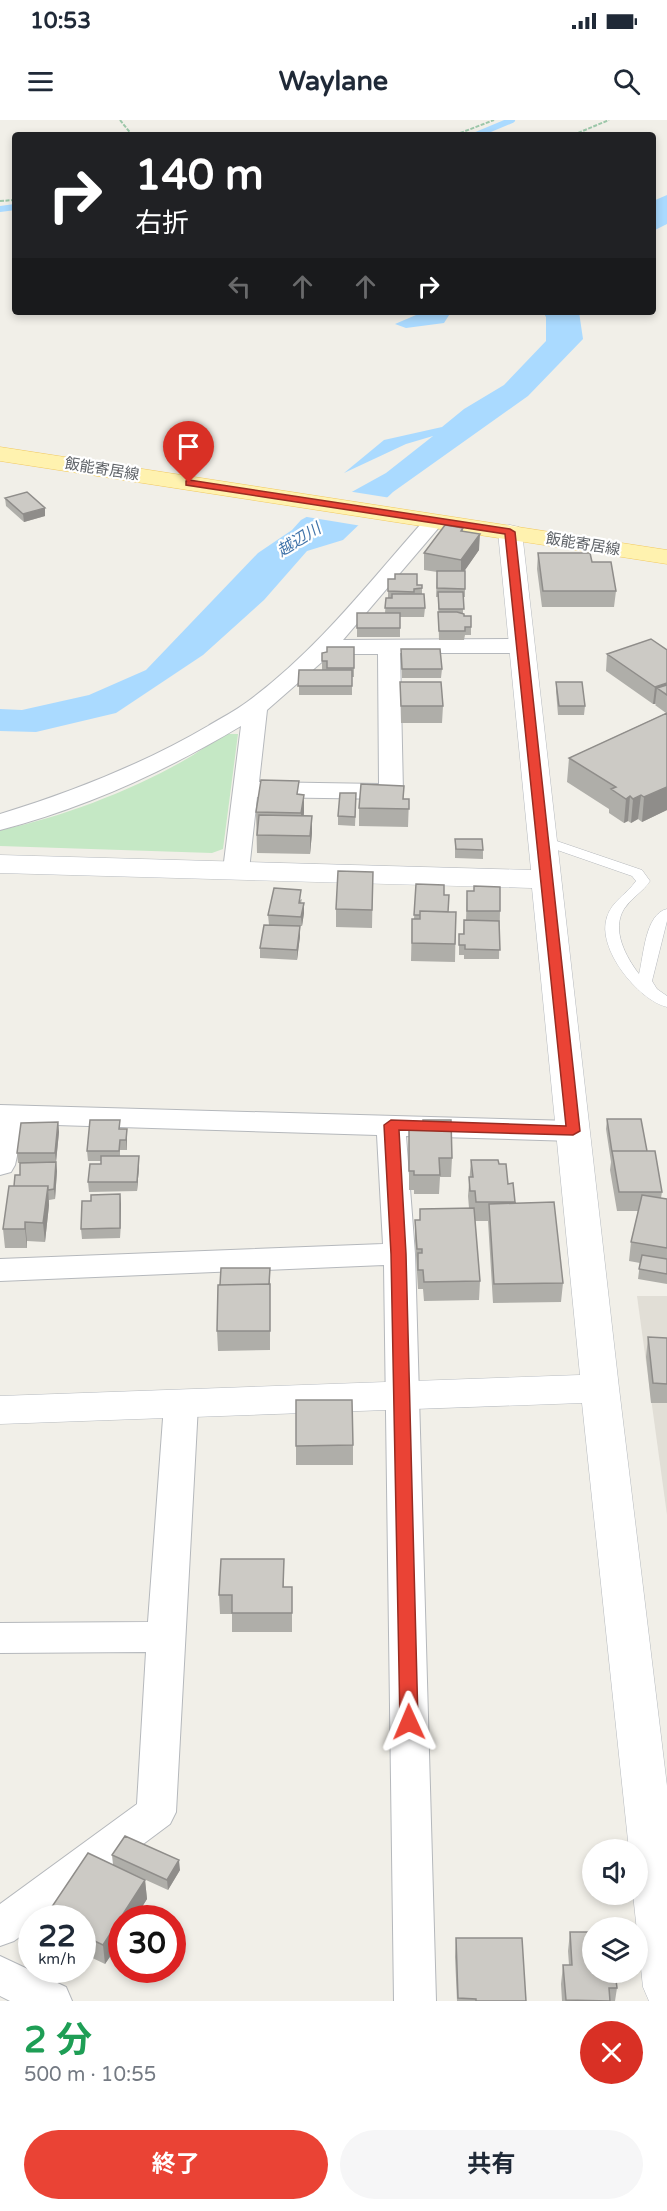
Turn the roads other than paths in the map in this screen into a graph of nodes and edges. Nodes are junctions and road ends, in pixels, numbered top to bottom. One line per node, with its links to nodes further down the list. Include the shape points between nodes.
1 (0, 454): 2 (main road, 飯能寄居線)
2 (434, 521): 3 (main road, 飯能寄居線); 6 (street)
3 (510, 532): 4 (main road, 飯能寄居線); 5 (street)
4 (656, 555)
5 (522, 646): 7 (street); 11 (street)
6 (325, 647): 7 (street); 8 (street)
7 (389, 647): 9 (street, via 391,792)
8 (255, 708): 9 (street); 10 (street, via 194,744 131,774 69,801)
9 (246, 789): 13 (street)
10 (0, 822)
11 (542, 840): 14 (street); 16 (lane, via 637,873 644,881 617,909 613,935 637,984)
12 (0, 864): 13 (street)
13 (236, 870): 14 (street)
14 (546, 879): 20 (street)
15 (667, 913): 16 (lane, via 658,922 645,981)
16 (651, 992): 17 (lane)
17 (667, 1003)
18 (6, 1114): 19 (street); 21 (street)
19 (391, 1125): 20 (street); 22 (street)
20 (573, 1131): 24 (street)
21 (0, 1165)
22 (399, 1254): 23 (street); 25 (street)
23 (0, 1270)
24 (600, 1388): 25 (street); 32 (street)
25 (402, 1395): 26 (street); 34 (street)
26 (181, 1405): 27 (street); 28 (street)
27 (0, 1410)
28 (165, 1637): 29 (street); 30 (street, via 156,1812)
29 (0, 1638)
30 (0, 1928)
31 (0, 1975): 33 (street)
32 (667, 1987)
33 (51, 2001)
34 (415, 2001)

